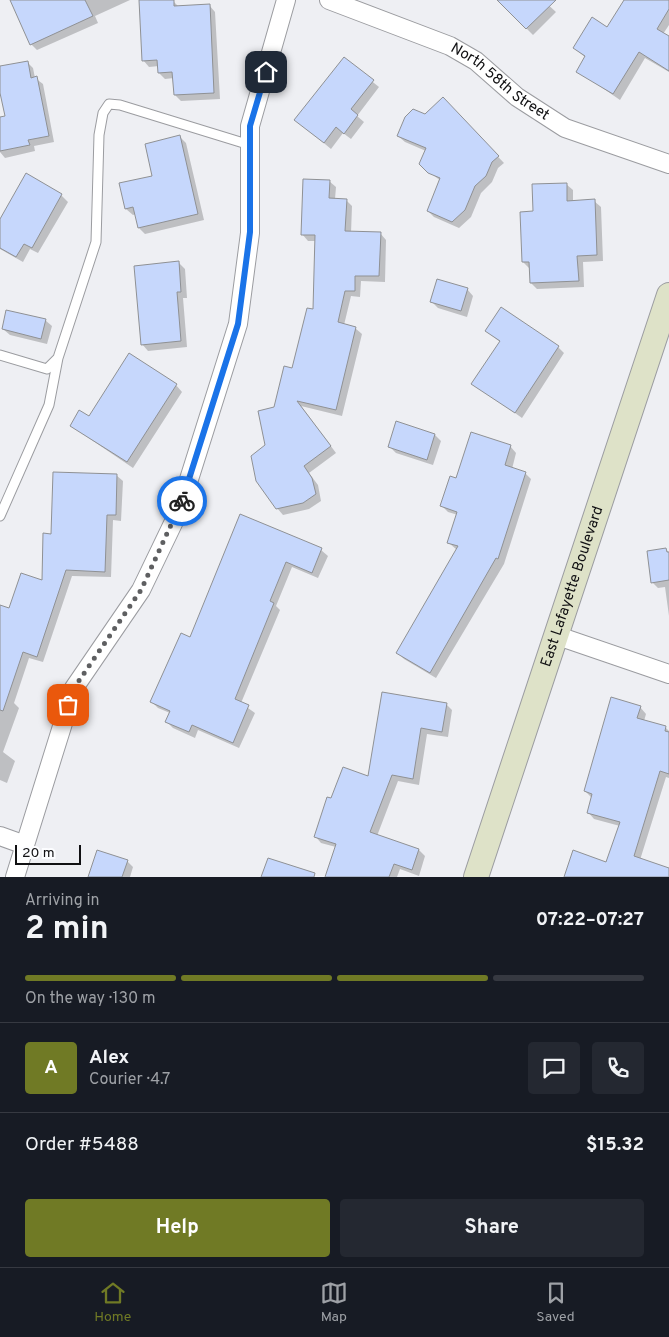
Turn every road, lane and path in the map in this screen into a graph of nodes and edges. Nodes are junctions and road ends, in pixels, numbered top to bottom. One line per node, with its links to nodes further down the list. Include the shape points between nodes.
1 (286, 0): 3 (street, via 250,126)
2 (329, 0): 4 (street, North 58th Street, via 450,46 476,61 517,97 565,128)
3 (250, 145): 7 (lane, via 109,104 103,113 99,135 96,242); 12 (street, via 250,232 238,324 179,511 141,590 74,688)
4 (669, 164)
5 (668, 303): 9 (street, East Lafayette Boulevard)
6 (0, 355): 7 (lane, via 47,369)
7 (58, 358): 8 (lane, via 49,405)
8 (0, 516)
9 (555, 635): 10 (street); 14 (street, East Lafayette Boulevard)
10 (669, 674)
11 (0, 836): 12 (street)
12 (25, 845): 13 (street)
13 (14, 877)
14 (476, 877)

